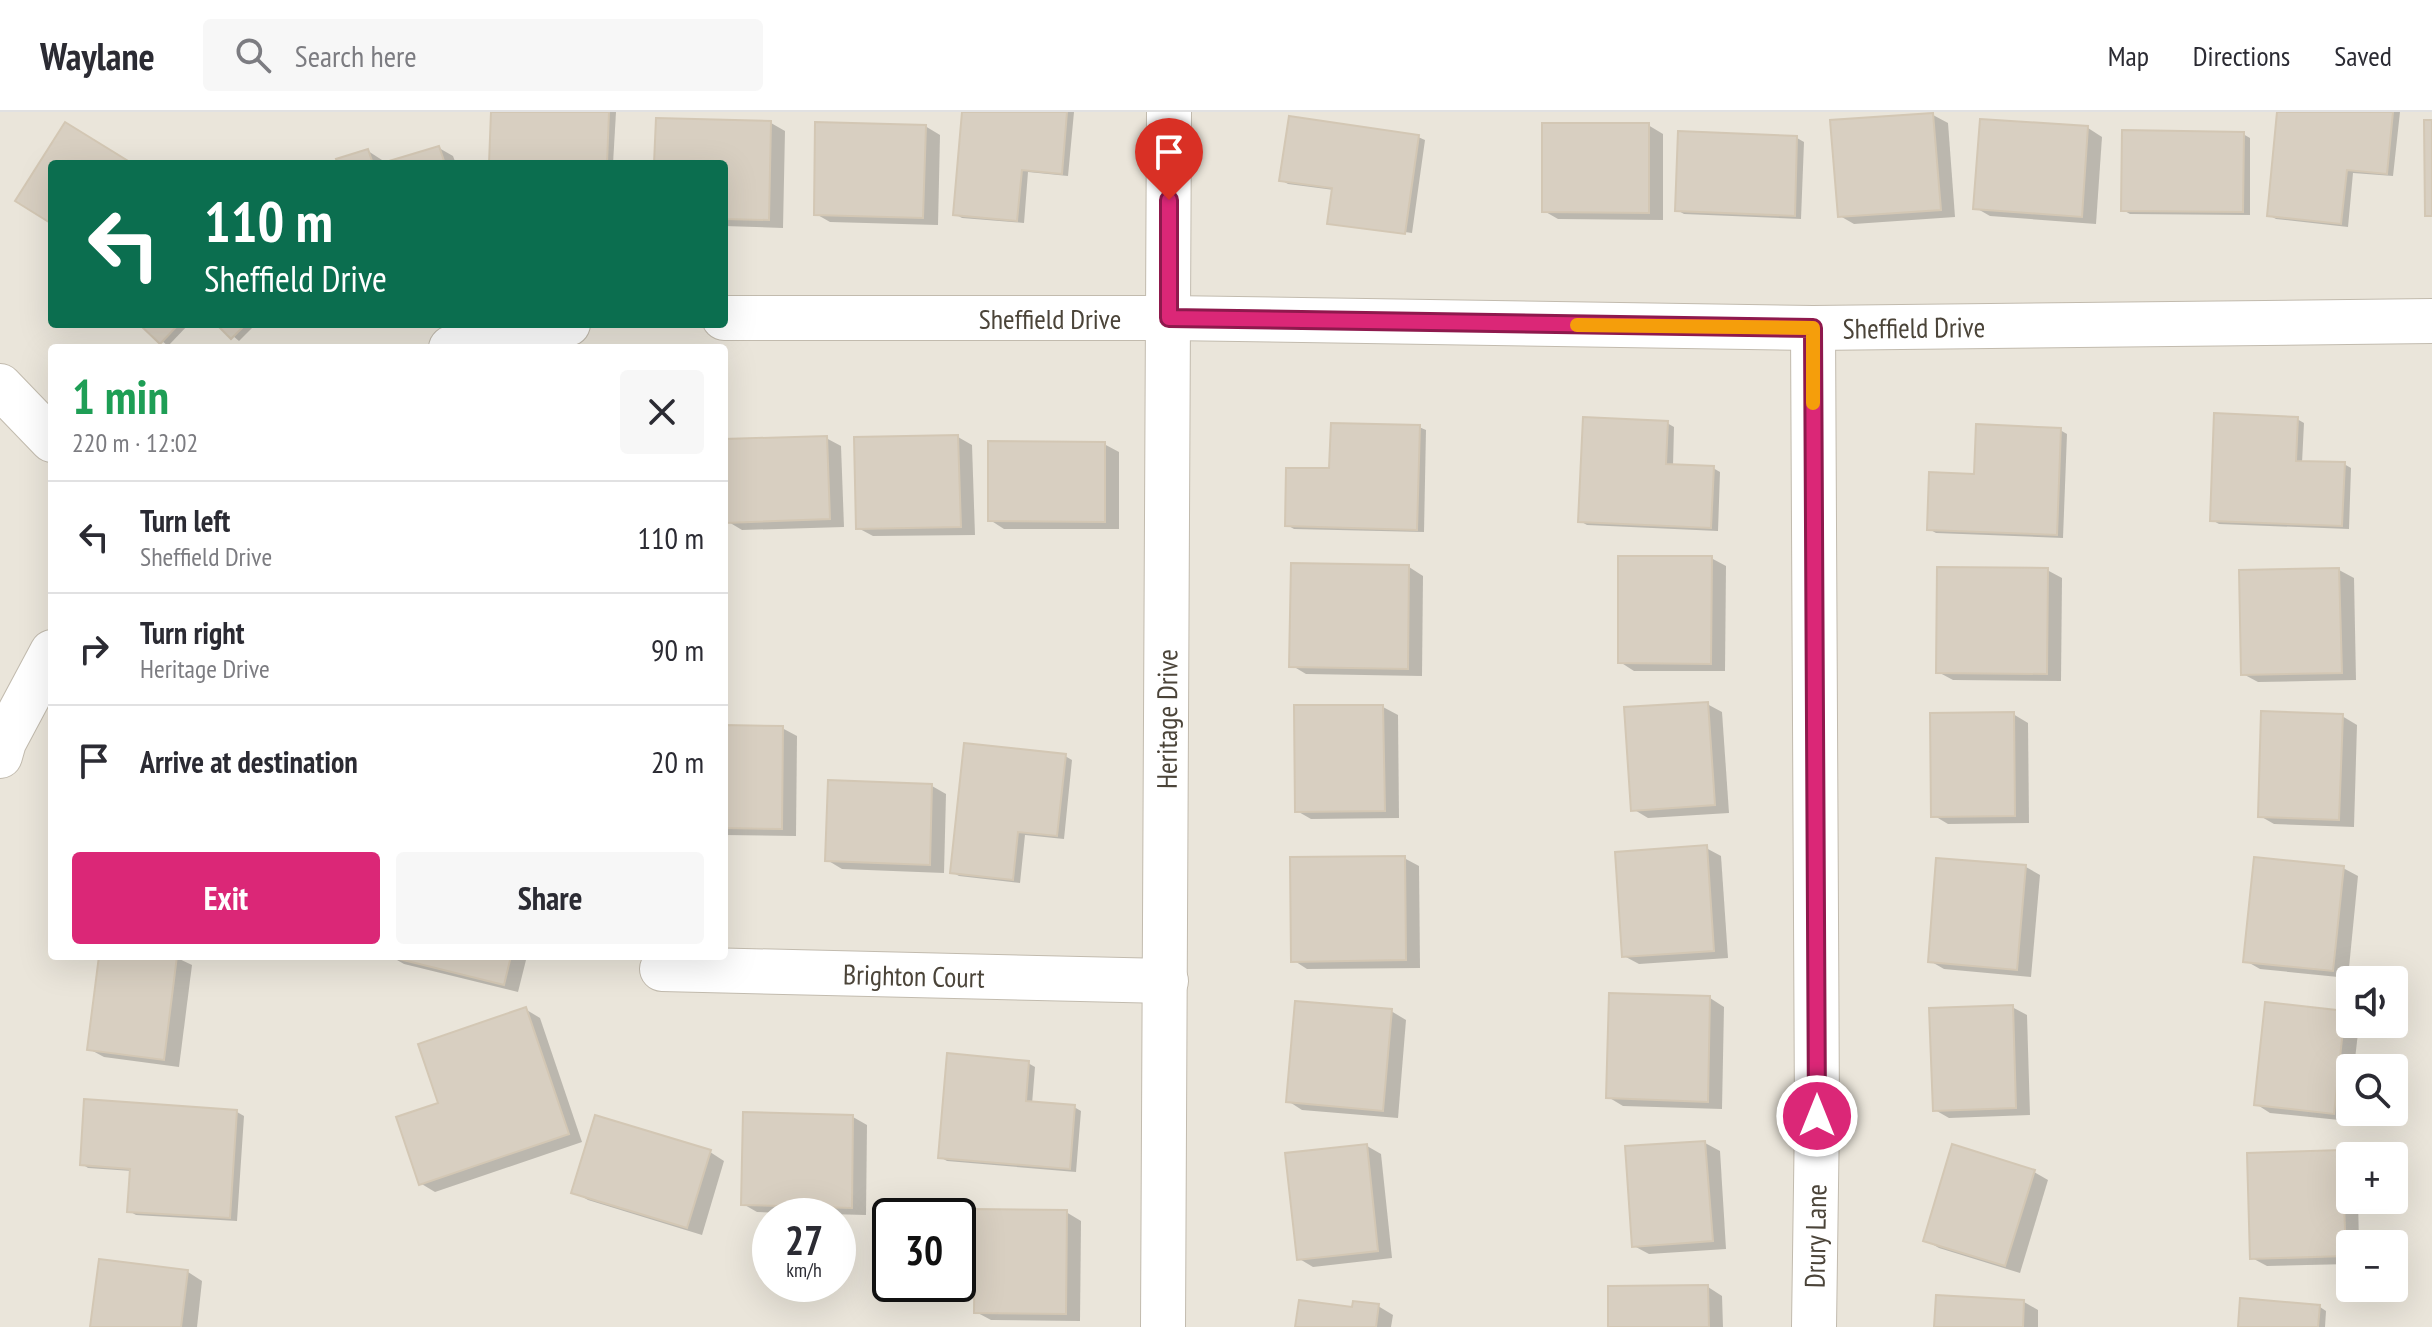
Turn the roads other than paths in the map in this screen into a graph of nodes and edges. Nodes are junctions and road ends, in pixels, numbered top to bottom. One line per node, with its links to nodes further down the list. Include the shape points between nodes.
1 (1169, 112): 3 (street, Heritage Drive)
2 (728, 318): 3 (street, Sheffield Drive)
3 (1169, 318): 6 (street, Sheffield Drive); 13 (street, Heritage Drive)
4 (2432, 321): 6 (street, Sheffield Drive)
5 (542, 328): 7 (street)
6 (1813, 328): 15 (street, Drury Lane)
7 (462, 344)
8 (0, 386): 9 (street)
9 (48, 436)
10 (48, 660): 11 (street)
11 (0, 756)
12 (662, 969): 13 (street, Brighton Court)
13 (1166, 981): 14 (street, Heritage Drive)
14 (1163, 1327)
15 (1814, 1327)

